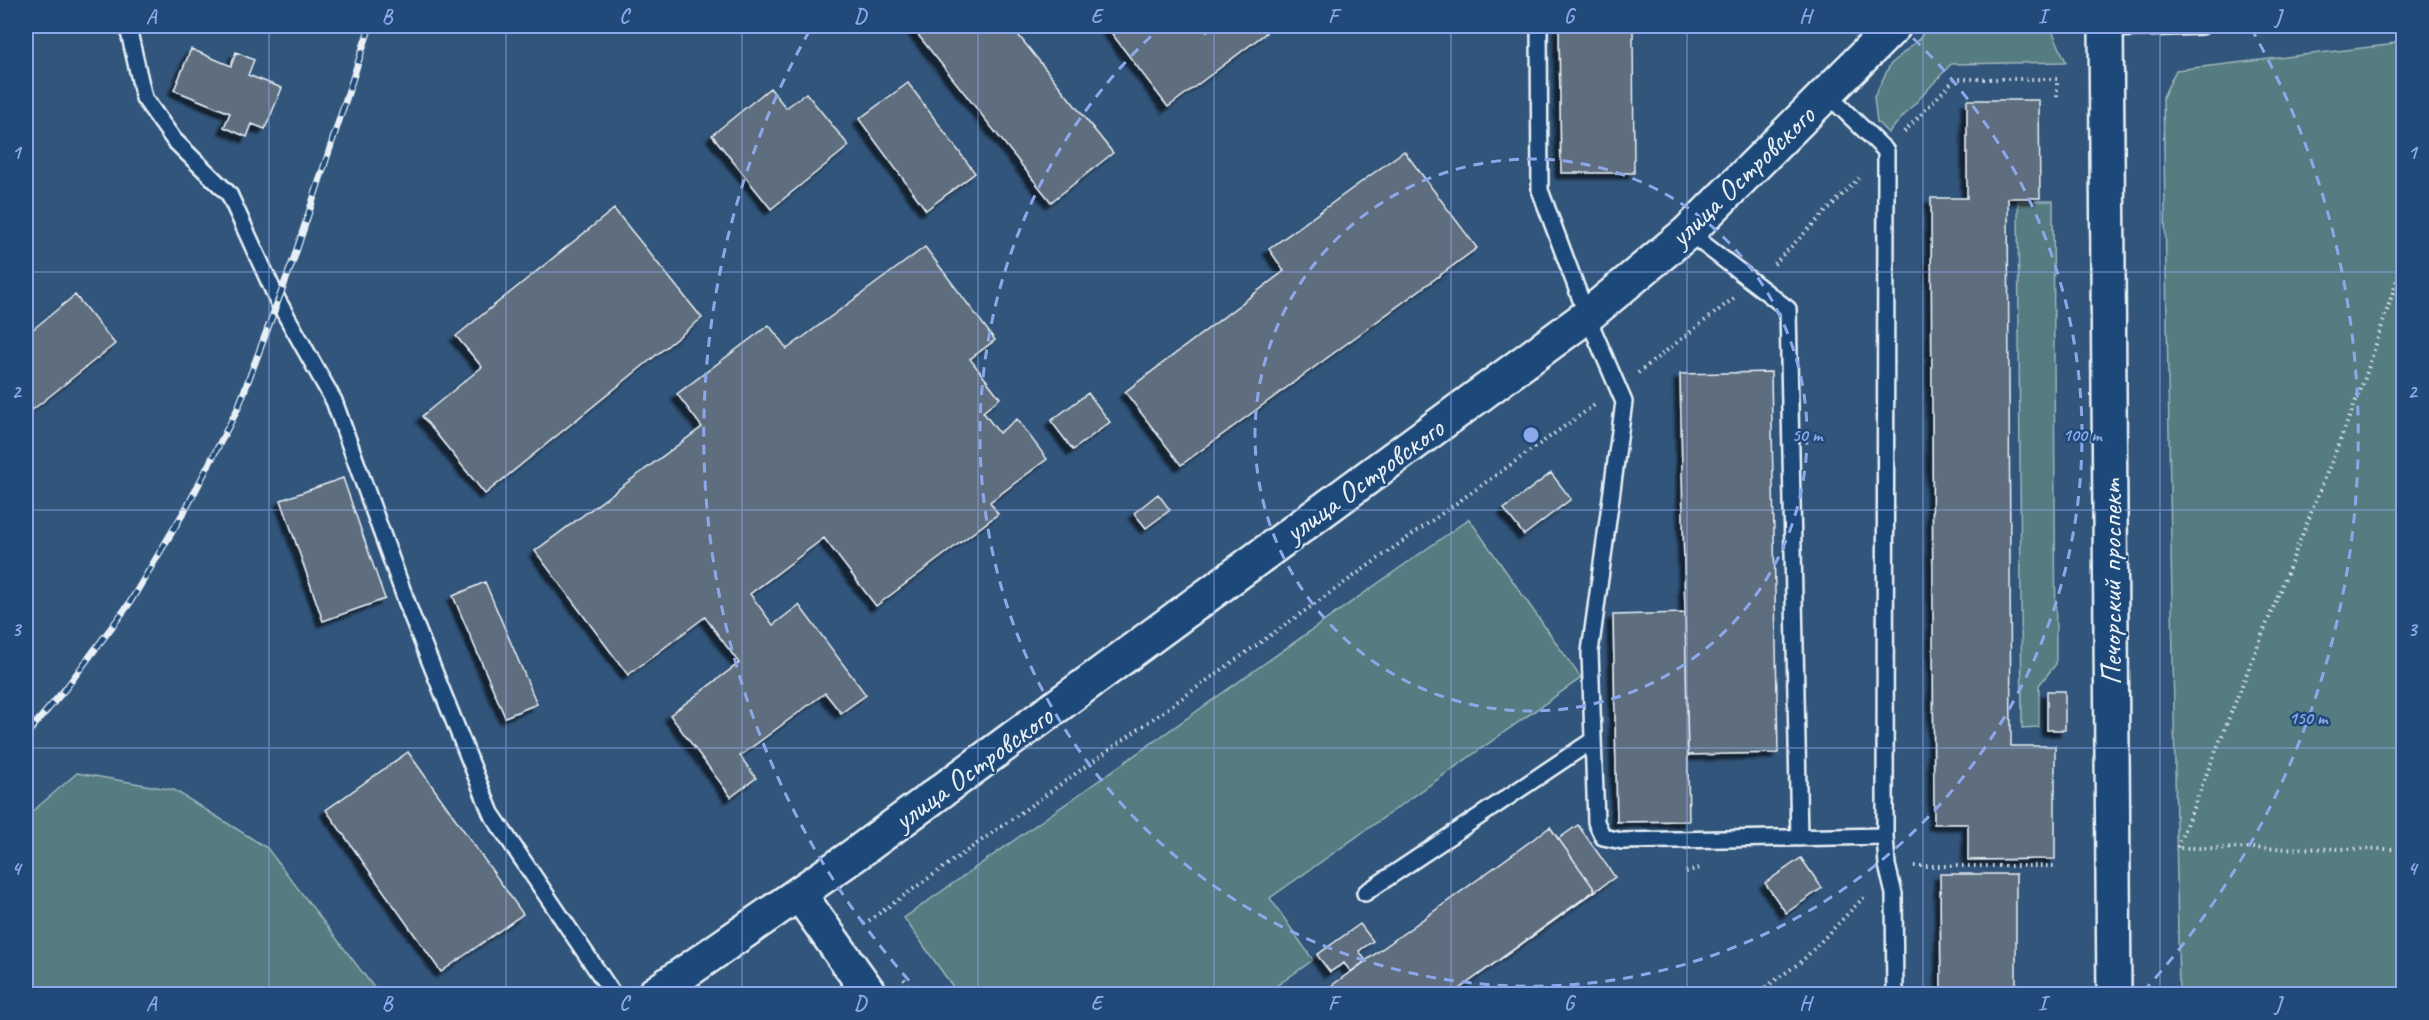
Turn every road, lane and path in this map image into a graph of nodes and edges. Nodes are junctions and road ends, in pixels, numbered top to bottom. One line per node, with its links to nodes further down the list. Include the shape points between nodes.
1 (131, 26): 23 (lane, via 129,32 144,99 174,140 229,194 278,301 334,401 411,614 491,813)
2 (1539, 26): 12 (lane, via 1540,190)
3 (1894, 26): 6 (main road, улица Островского)
4 (2104, 26): 5 (lane); 29 (main road, Печорский проспект)
5 (2202, 26)
6 (1827, 94): 8 (lane); 9 (main road, улица Островского)
7 (2057, 98): 8 (path, via 2058,79 1955,80)
8 (1886, 151): 11 (path); 15 (lane)
9 (1688, 232): 11 (lane); 12 (main road, улица Островского)
10 (2403, 258): 17 (path, via 2366,378 2176,848)
11 (1753, 283): 13 (path); 16 (lane, via 1788,309)
12 (1587, 316): 13 (lane); 20 (main road, улица Островского)
13 (1618, 388): 14 (lane, via 1624,402 1590,652); 21 (path, via 864,923)
14 (1593, 740): 16 (lane, via 1596,822 1603,837 1622,841); 19 (lane)
15 (1885, 836): 16 (lane); 18 (lane)
16 (1799, 838)
17 (2403, 849)
18 (1888, 870): 27 (path, via 1802,961); 28 (lane, via 1894,894)
19 (1365, 893)
20 (800, 895): 24 (main road, улица Островского); 25 (main road)
21 (870, 932)
22 (902, 977): 26 (path)
23 (613, 994)
24 (654, 994)
25 (870, 994)
26 (915, 994)
27 (1756, 994)
28 (1895, 994)
29 (2114, 994)

